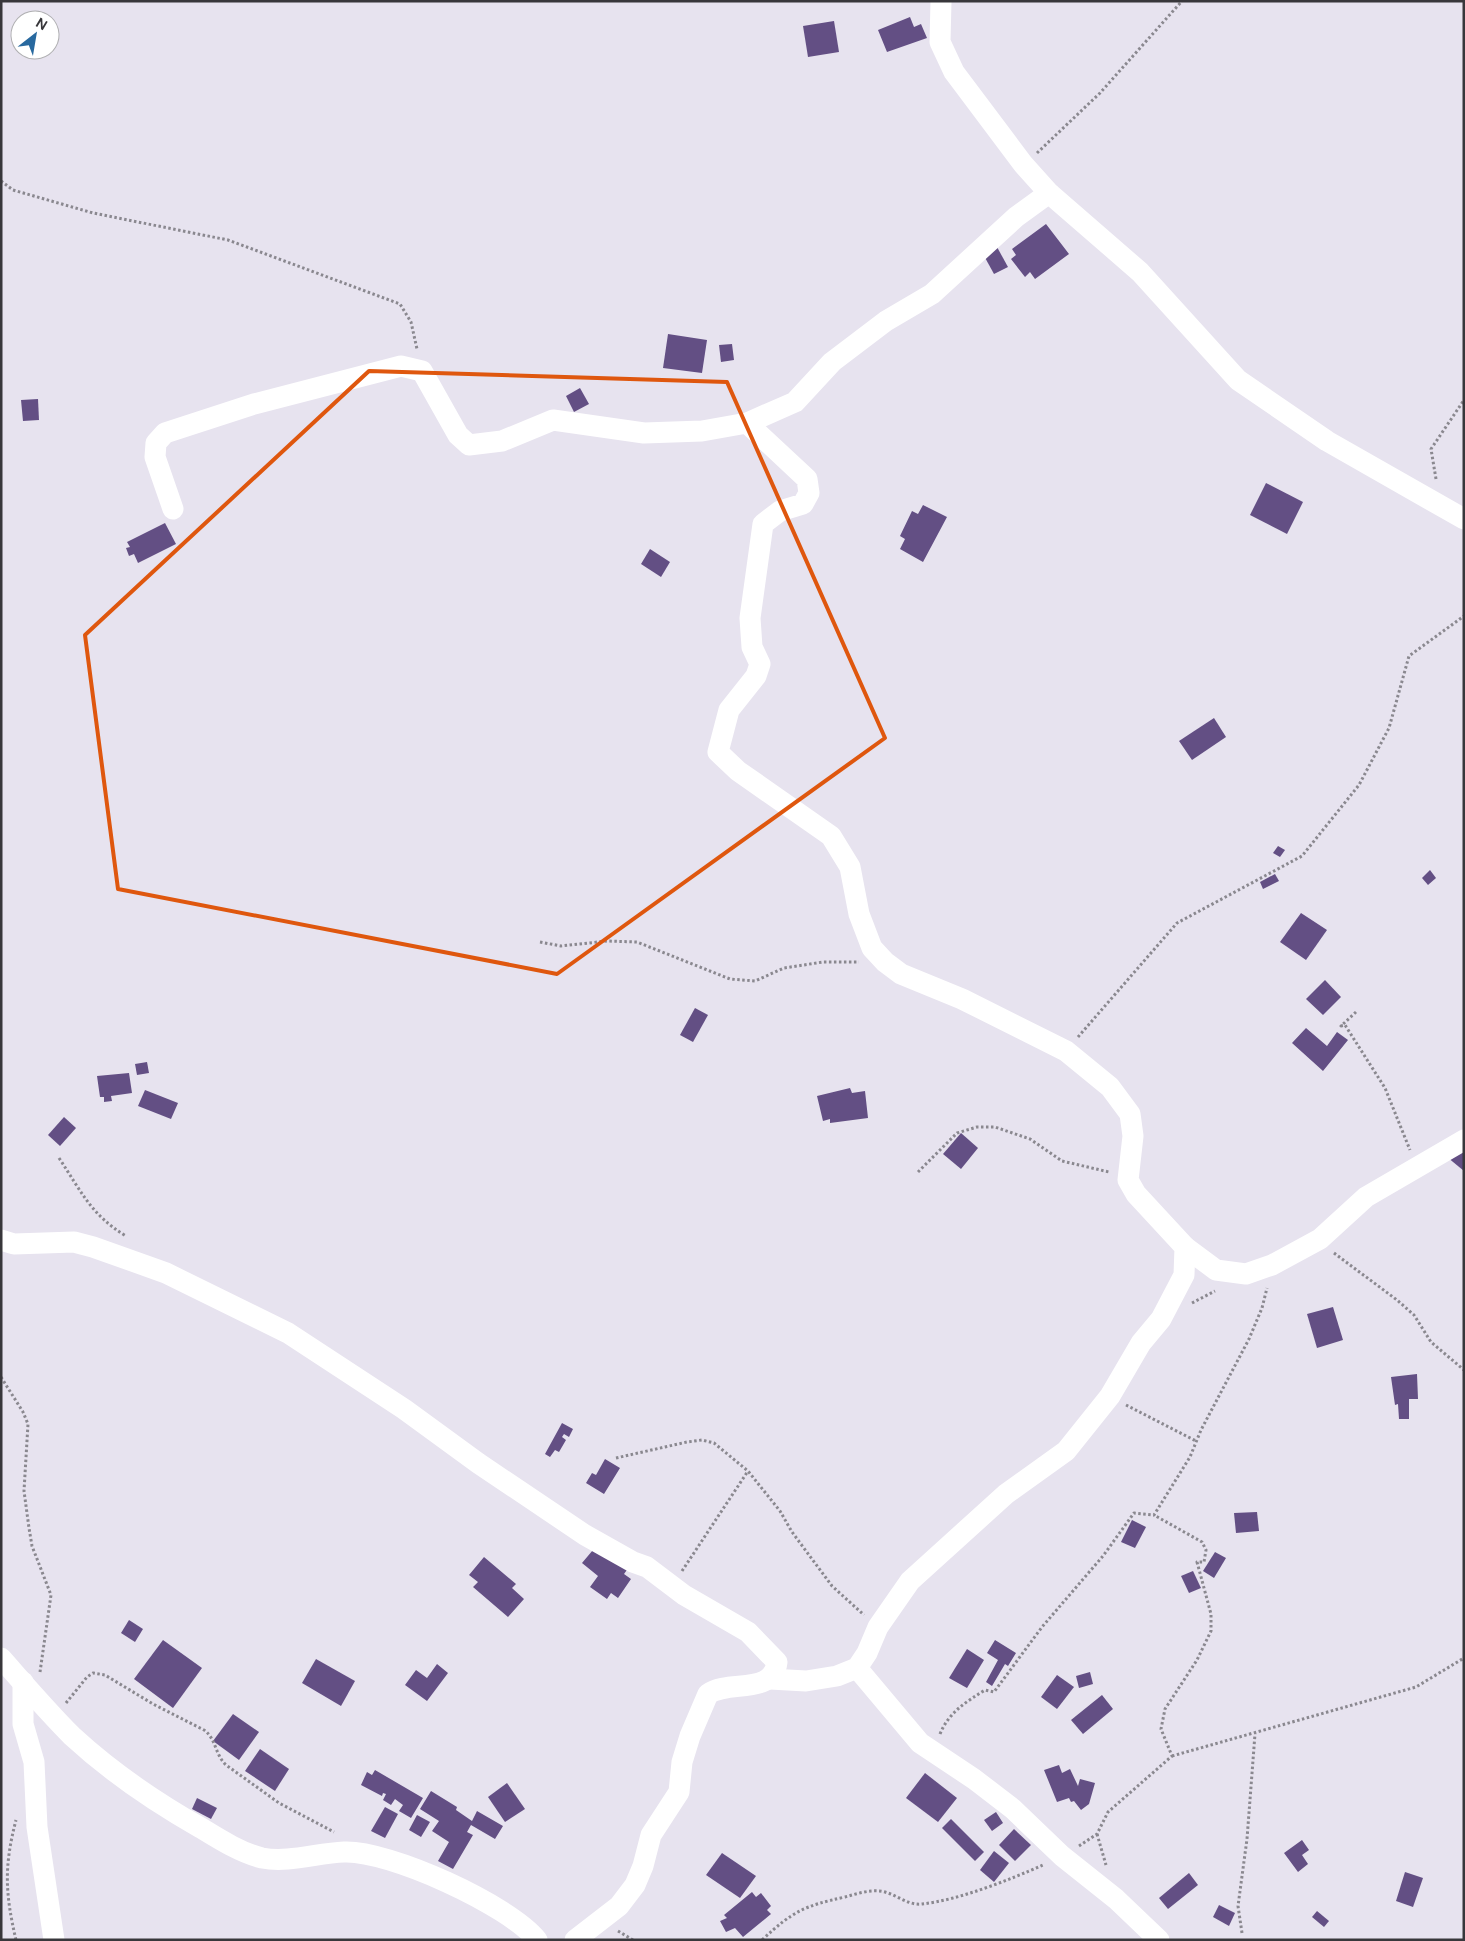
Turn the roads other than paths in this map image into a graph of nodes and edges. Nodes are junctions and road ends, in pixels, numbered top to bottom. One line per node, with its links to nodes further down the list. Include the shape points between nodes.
1 (941, 1): 2 (street, via 940,42 954,72 1023,164)
2 (1050, 192): 3 (street, via 1016,217 932,294 886,321 832,362 795,402); 5 (street, via 1140,272 1238,380 1327,441)
3 (748, 423): 4 (street, via 702,431 644,433 553,420 502,441 468,445 458,434 422,372 402,366 254,404 165,433 156,443 155,457); 8 (street, via 807,480 809,493 803,504 780,511 763,524 750,618 752,647 760,664 756,676 729,710 718,752 738,771 831,836 850,867 859,914 872,948 885,962 901,974 962,999 1066,1051 1110,1087 1130,1114 1133,1136 1128,1180 1136,1194)
4 (173, 509)
5 (1464, 519)
6 (1464, 1140): 8 (street, via 1366,1197 1320,1240 1272,1265 1246,1274 1216,1270)
7 (1, 1240): 11 (street, via 14,1244 74,1242 93,1247 166,1273 288,1332 585,1535 647,1567 672,1587 748,1632 777,1662 776,1672)
8 (1185, 1247): 10 (street, via 1184,1276 1161,1319 1141,1343 1110,1396 1066,1451 1006,1494 910,1581 878,1627)
9 (1, 1658): 12 (street)
10 (857, 1668): 11 (street, via 837,1676 806,1681); 16 (street, via 920,1743 1013,1809)
11 (770, 1679): 15 (street, via 762,1683 725,1687 708,1694 682,1762 680,1792 651,1834 644,1866 635,1885 619,1906)
12 (30, 1690): 13 (street, via 23,1724 34,1762 38,1827); 14 (street, via 54,1718 100,1760 154,1802 244,1851 262,1858 345,1852 368,1854 405,1865 450,1884 505,1914)
13 (54, 1940)
14 (537, 1940)
15 (575, 1940)
16 (1159, 1940)

